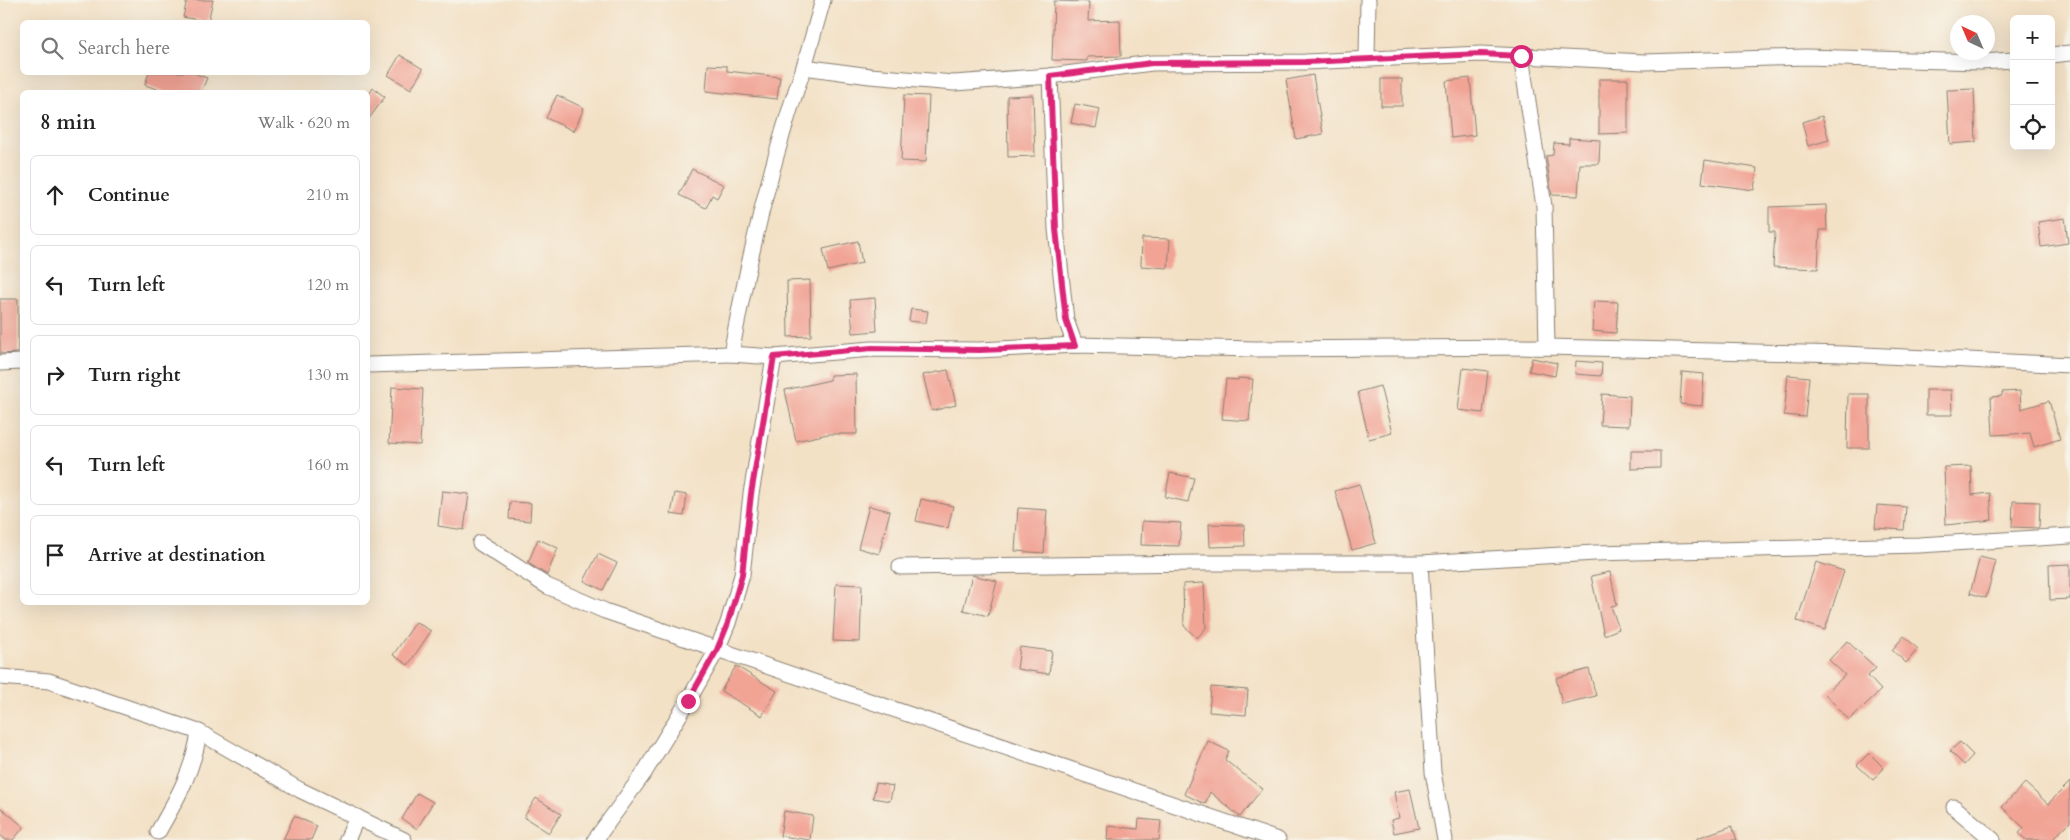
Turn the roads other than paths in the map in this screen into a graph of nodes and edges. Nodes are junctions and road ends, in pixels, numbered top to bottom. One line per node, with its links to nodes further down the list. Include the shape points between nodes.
1 (823, 0): 8 (street)
2 (1368, 0): 6 (street)
3 (2070, 53): 4 (street)
4 (2055, 55)
5 (1521, 56): 6 (street, via 1481,54); 7 (street, via 1644,62 1806,57); 11 (street, via 1544,206)
6 (1367, 58): 9 (street, via 1152,63)
7 (2010, 60)
8 (804, 67): 9 (street, via 954,82); 12 (street, via 780,133 752,244)
9 (1050, 76): 10 (street, via 1056,229 1066,320)
10 (1075, 346): 11 (street, via 1256,349); 13 (street, via 979,350 872,348)
11 (1547, 347): 16 (street, via 1844,354)
12 (731, 354): 13 (street); 17 (street)
13 (774, 357): 22 (street, via 751,494 742,575)
14 (20, 362): 15 (street)
15 (0, 363)
16 (2070, 365)
17 (370, 366)
18 (2070, 536): 20 (street, via 1919,545 1595,553)
19 (480, 543): 22 (street, via 547,586 605,611)
20 (1420, 563): 21 (street); 32 (street, via 1433,772)
21 (900, 567)
22 (717, 650): 30 (street, via 644,773); 31 (street)
23 (0, 677): 24 (street, via 48,681)
24 (199, 732): 26 (street, via 300,790); 27 (street, via 196,754 182,792)
25 (1954, 807): 33 (street)
26 (357, 817): 28 (street); 29 (street)
27 (158, 832)
28 (347, 840)
29 (404, 840)
30 (595, 840)
31 (1278, 840)
32 (1445, 840)
33 (1993, 840)

